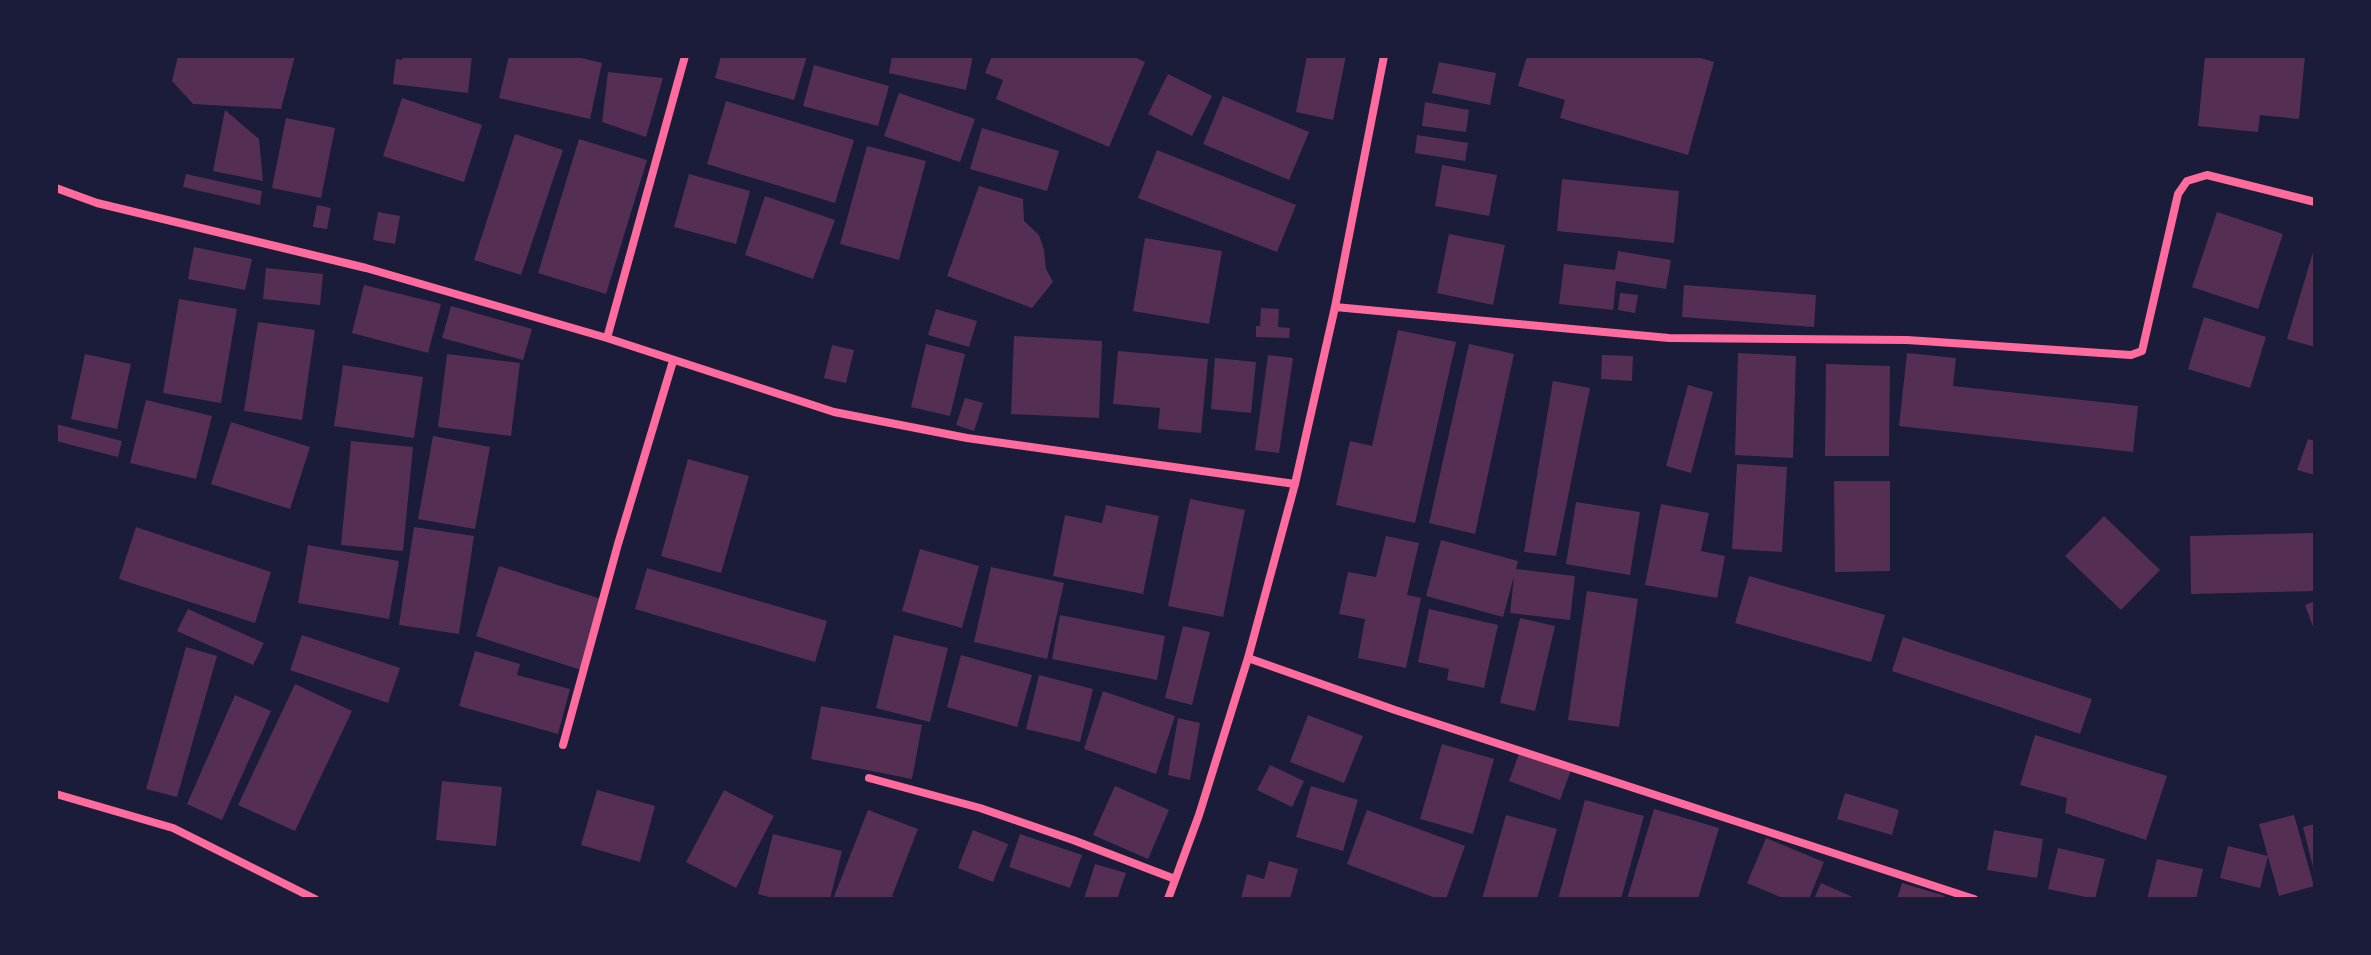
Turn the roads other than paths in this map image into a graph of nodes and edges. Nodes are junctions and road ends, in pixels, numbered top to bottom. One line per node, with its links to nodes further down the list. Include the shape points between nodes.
1 (685, 56): 6 (street)
2 (1384, 56): 5 (street)
3 (56, 188): 6 (street, via 97,203 366,268)
4 (2315, 202): 5 (street, via 2207,175 2187,181 2178,194 2142,351 2131,355 1907,340 1669,338)
5 (1335, 307): 8 (street)
6 (607, 338): 7 (street)
7 (673, 361): 8 (street, via 834,412 967,438); 10 (street)
8 (1295, 484): 9 (street)
9 (1248, 658): 13 (street); 16 (street)
10 (563, 745)
11 (869, 778): 13 (street, via 980,808)
12 (56, 794): 14 (street, via 173,828)
13 (1175, 879): 15 (street)
14 (315, 899)
15 (1168, 899)
16 (1974, 899)

